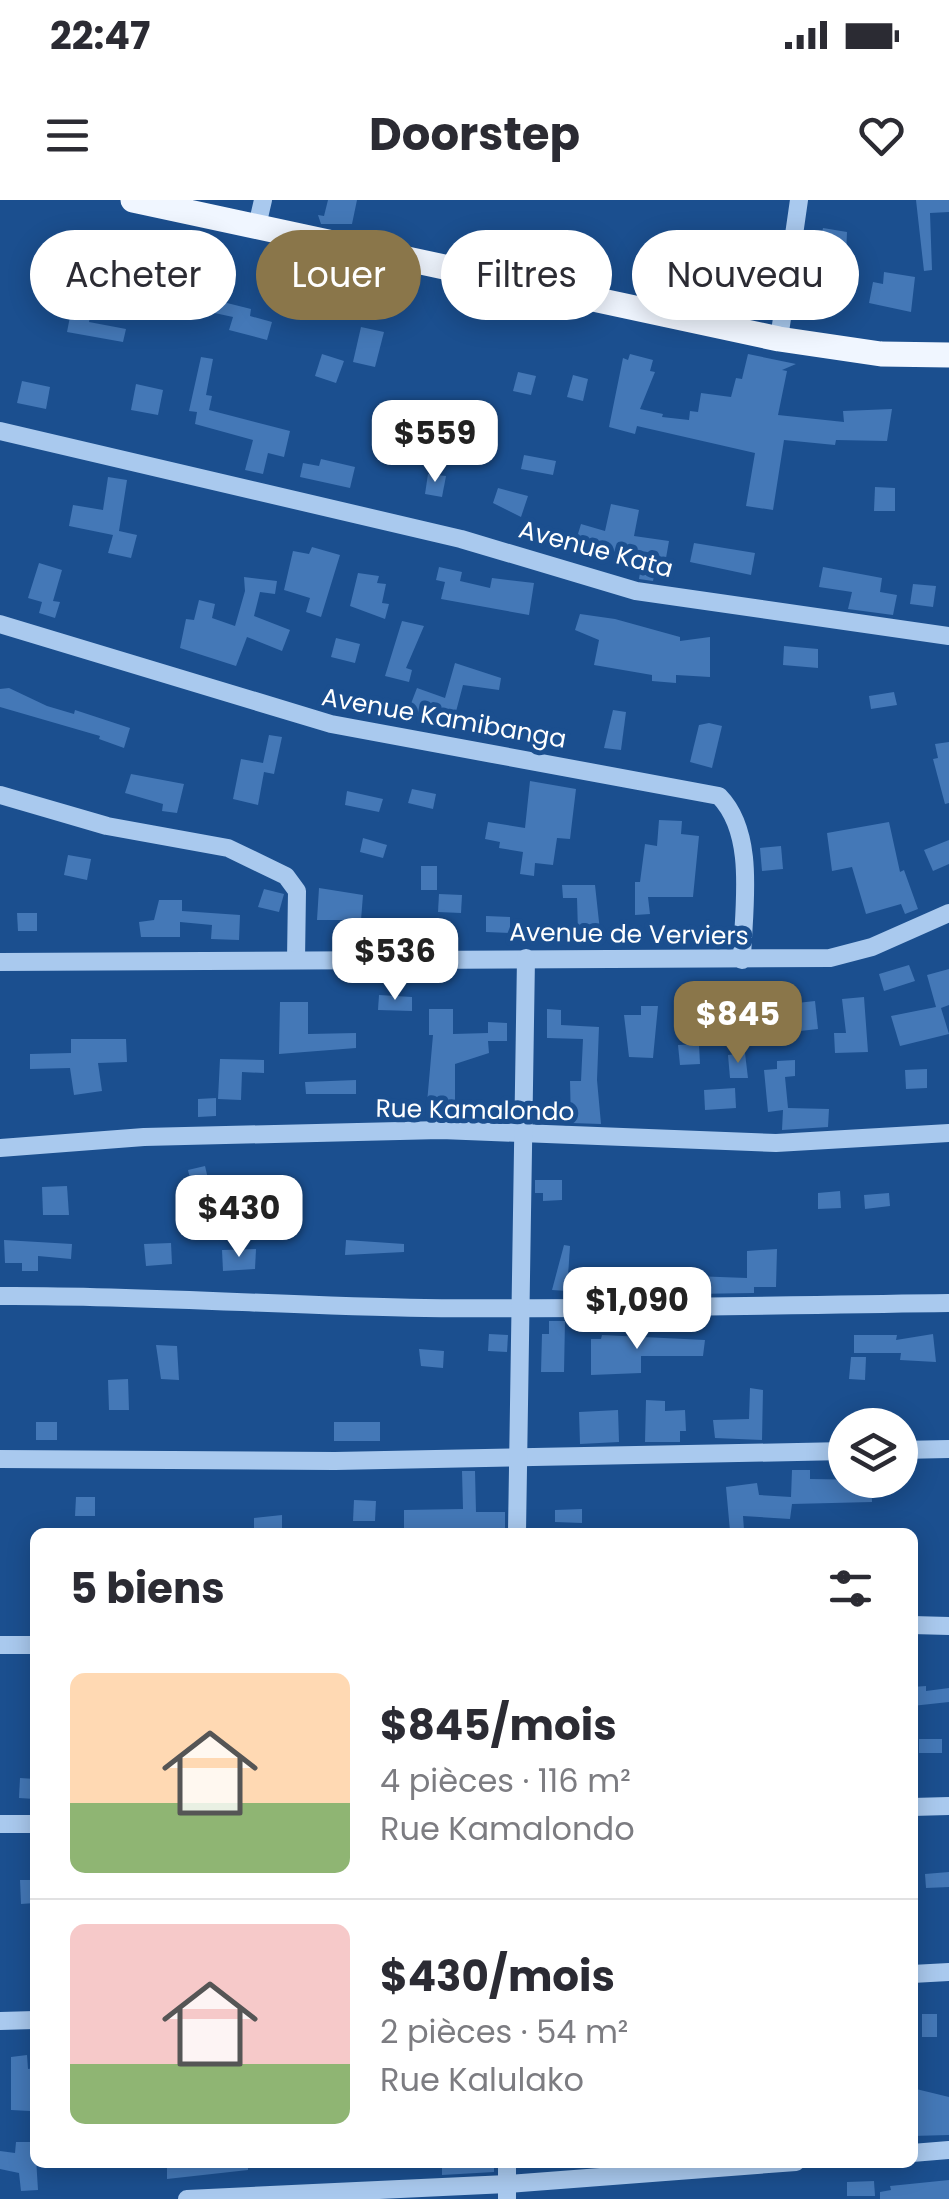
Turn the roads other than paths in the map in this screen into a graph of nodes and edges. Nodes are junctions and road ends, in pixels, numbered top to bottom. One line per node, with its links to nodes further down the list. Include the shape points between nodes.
1 (133, 200): 4 (main road)
2 (263, 200): 4 (street)
3 (798, 200): 5 (street)
4 (257, 226): 5 (main road)
5 (779, 339): 6 (main road, via 881,354)
6 (949, 355)
7 (0, 431): 9 (street, Avenue Kata, via 491,547 636,591)
8 (0, 624): 14 (street, Avenue Kamibanga, via 331,724 719,796 736,823 744,868)
9 (949, 636)
10 (0, 795): 13 (street, via 107,826 228,848 286,876 297,891)
11 (949, 913): 14 (street, Avenue de Verviers, via 830,958)
12 (526, 958): 13 (street, Avenue de Verviers); 14 (street, Avenue de Verviers); 17 (street)
13 (296, 960): 15 (street, Avenue de Verviers)
14 (742, 960)
15 (0, 962)
16 (949, 1132): 17 (street, Rue Kamalondo, via 776,1143)
17 (523, 1135): 18 (street, Rue Kamalondo, via 441,1130 144,1137); 21 (street)
18 (0, 1148)
19 (0, 1296): 21 (street)
20 (949, 1303): 21 (street)
21 (520, 1308): 25 (street)
22 (949, 1449): 23 (street)
23 (918, 1450)
24 (828, 1452): 25 (street)
25 (516, 1458): 26 (street); 27 (street)
26 (0, 1459)
27 (517, 1528)
28 (918, 1625): 29 (street)
29 (949, 1626)
30 (0, 1645): 31 (street)
31 (30, 1645)
32 (949, 1806): 33 (street)
33 (918, 1807)
34 (0, 1824): 35 (street)
35 (30, 1824)
36 (949, 1972): 37 (street)
37 (918, 1974)
38 (30, 2020): 39 (street)
39 (0, 2022)
40 (949, 2150): 41 (street)
41 (918, 2152)
42 (738, 2168): 43 (street)
43 (507, 2192): 44 (street)
44 (187, 2199)

